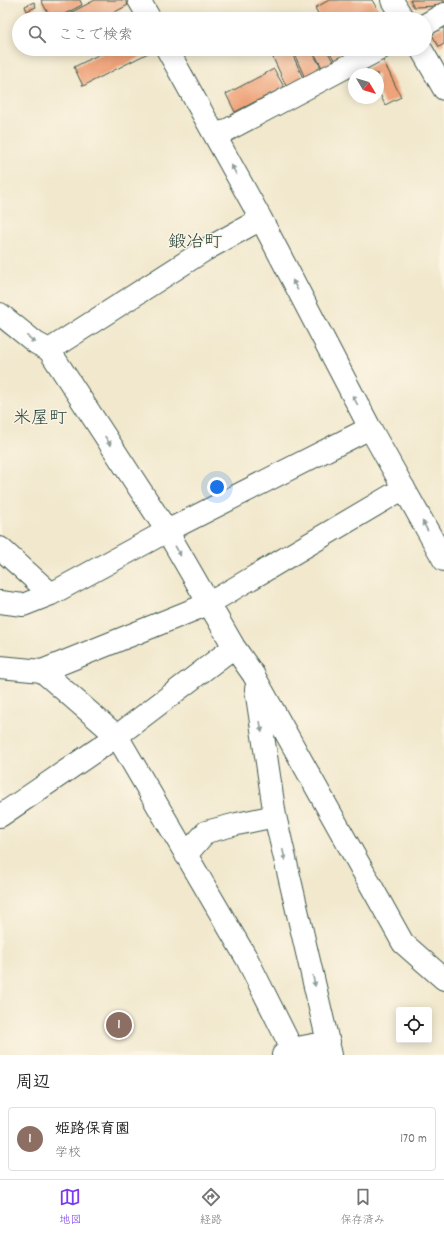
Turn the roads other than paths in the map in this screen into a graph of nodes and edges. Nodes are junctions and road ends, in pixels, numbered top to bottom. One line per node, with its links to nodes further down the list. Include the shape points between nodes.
1 (139, 0): 3 (street)
2 (392, 0): 4 (street)
3 (146, 12)
4 (399, 12)
5 (444, 14): 6 (street)
6 (432, 20)
7 (171, 56): 11 (street)
8 (367, 56): 11 (street)
9 (425, 56): 10 (street)
10 (444, 88)
11 (216, 136): 12 (street, one-way to 11)
12 (261, 219): 14 (street, via 205,250); 15 (street, one-way to 12)
13 (0, 314): 14 (street, one-way to 14)
14 (48, 350): 17 (street, one-way to 17)
15 (370, 428): 16 (street); 17 (street)
16 (404, 488): 19 (street, one-way to 16); 22 (street)
17 (167, 531): 20 (street); 22 (street, one-way to 22)
18 (0, 548): 20 (street)
19 (444, 560)
20 (51, 594): 21 (street, via 23,605)
21 (0, 602)
22 (208, 604): 23 (street); 25 (street)
23 (234, 647): 26 (street); 27 (street)
24 (0, 667): 25 (street)
25 (42, 671): 27 (street)
26 (253, 674): 29 (street, one-way to 29); 31 (street, via 403,943)
27 (117, 736): 28 (street); 30 (street)
28 (0, 816)
29 (275, 816): 30 (street, via 206,832); 32 (street, one-way to 32)
30 (186, 856): 33 (street, via 247,959)
31 (444, 979)
32 (330, 1049): 33 (street)
33 (288, 1052)

